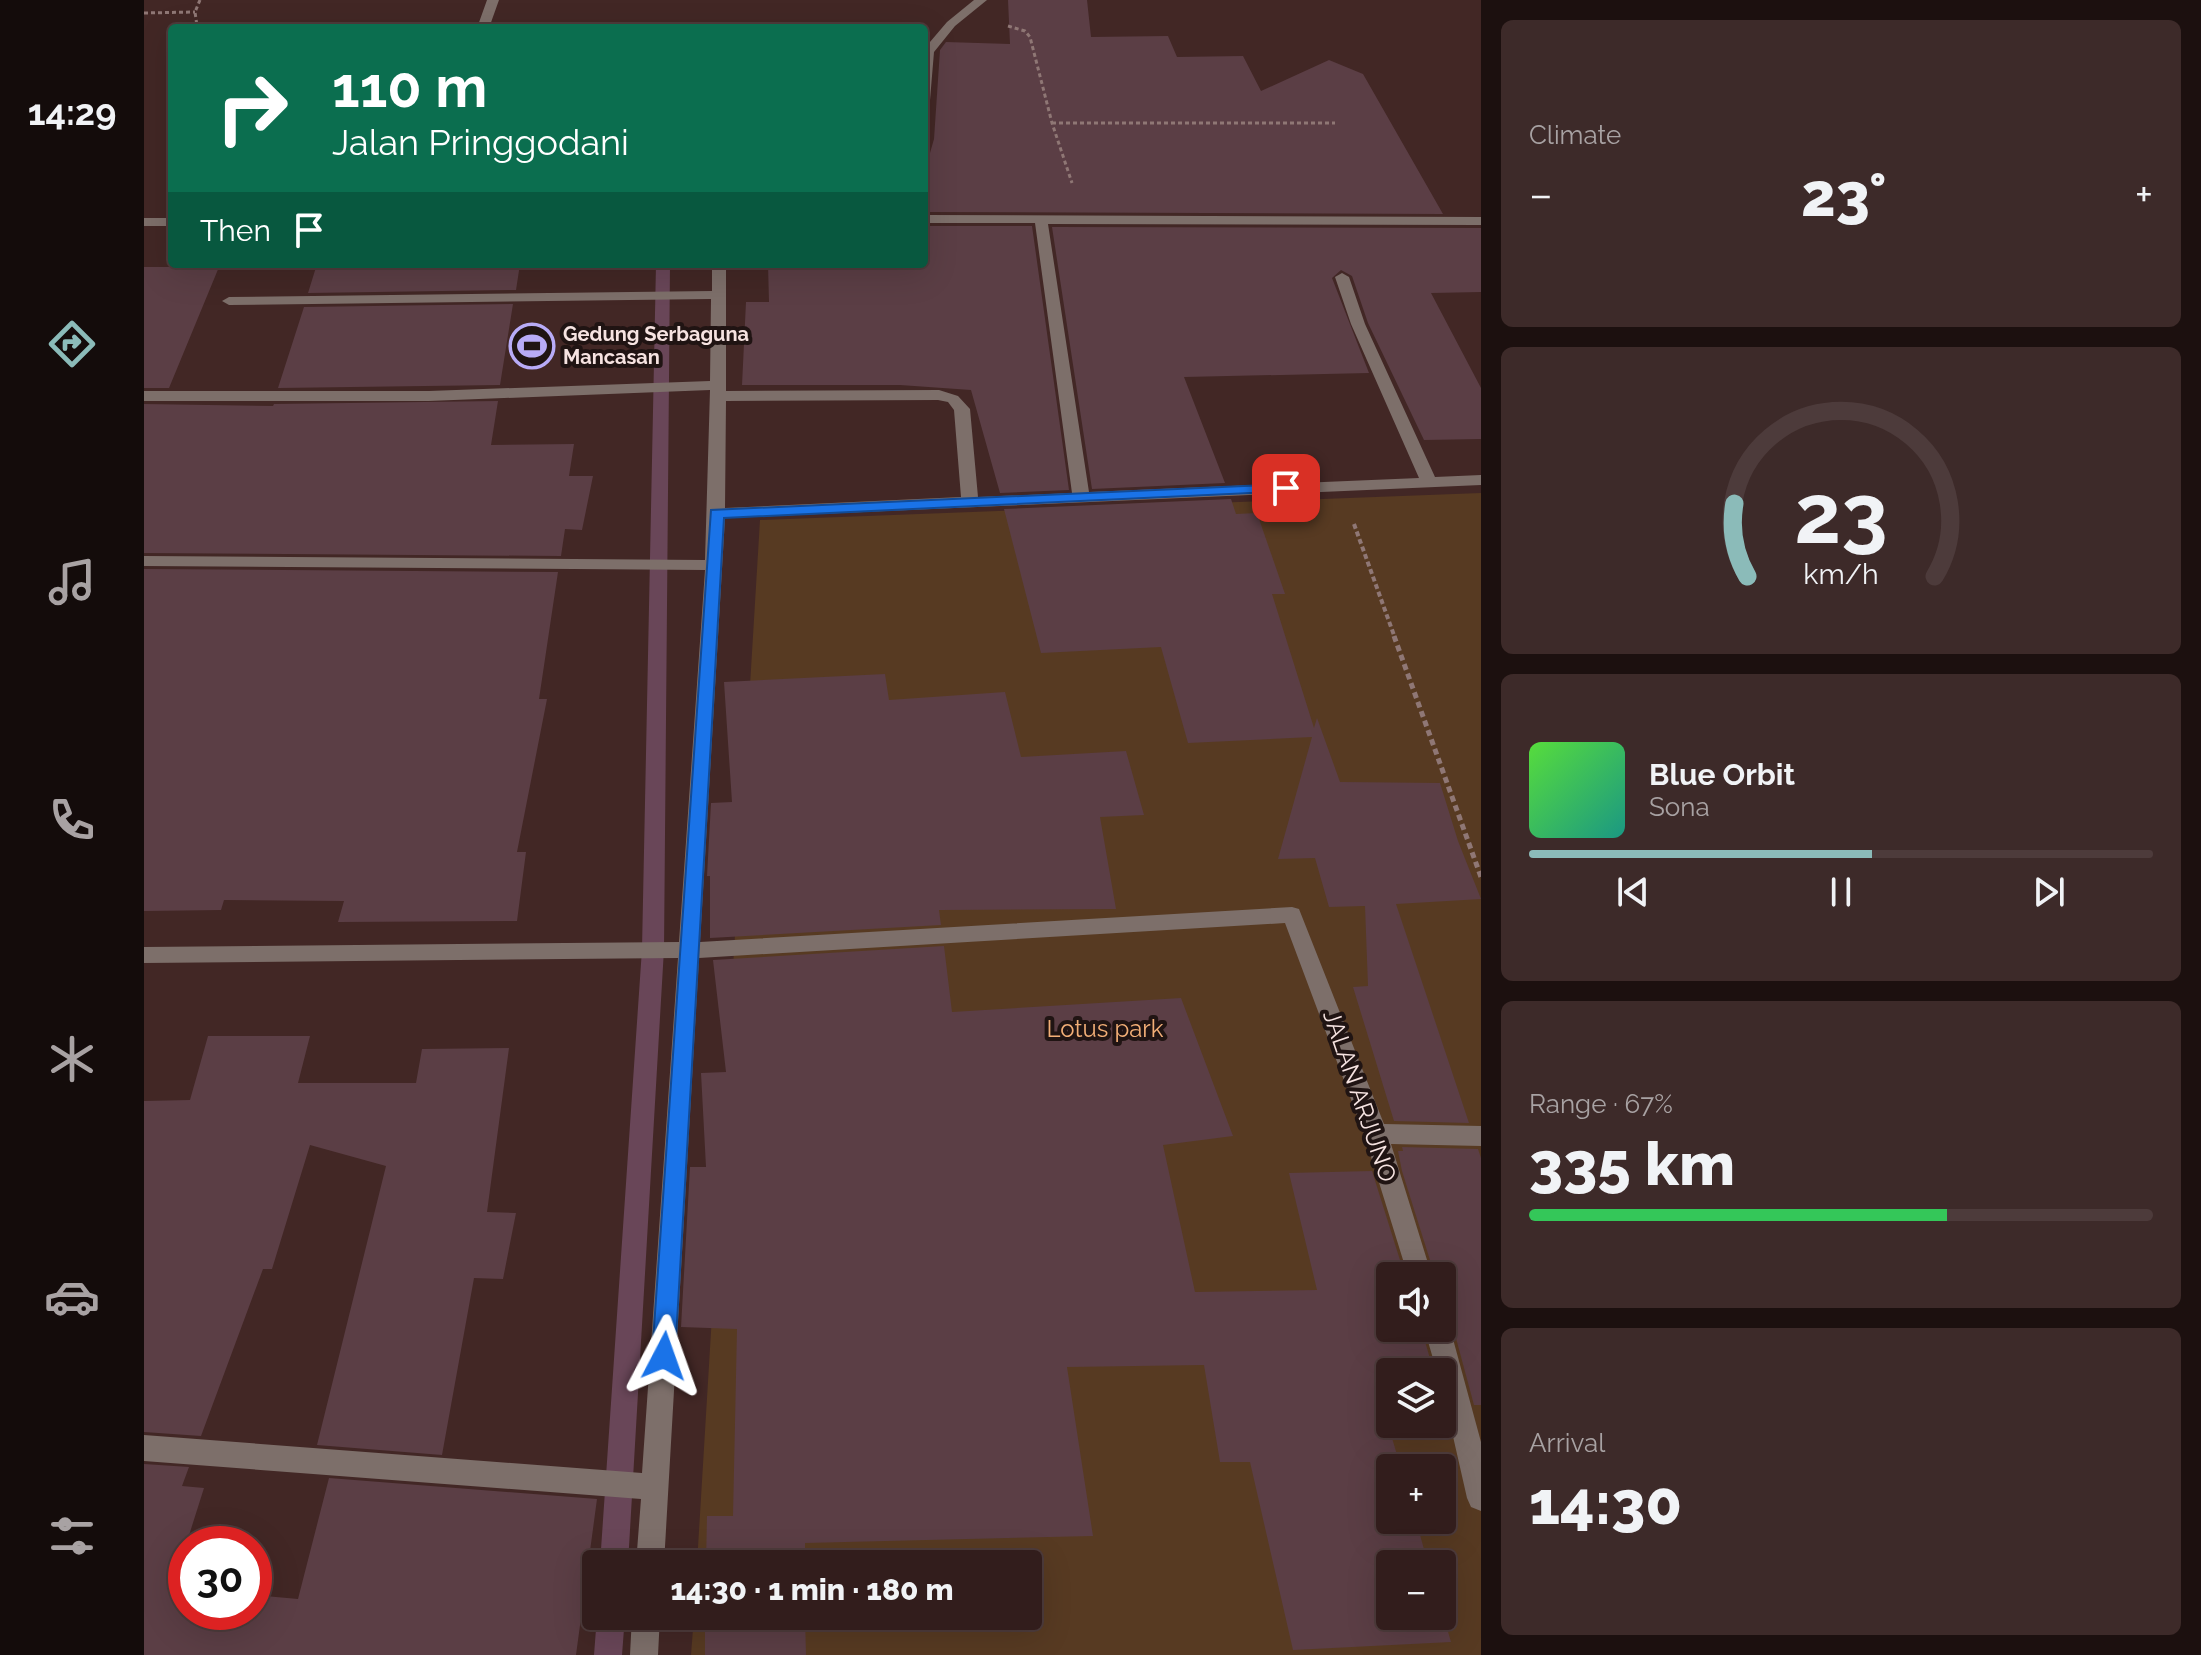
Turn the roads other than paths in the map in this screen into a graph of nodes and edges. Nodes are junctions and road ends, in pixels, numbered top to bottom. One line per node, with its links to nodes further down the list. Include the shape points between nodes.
1 (493, 0): 3 (street)
2 (981, 0): 4 (street)
3 (484, 24)
4 (928, 50)
5 (928, 219): 6 (street)
6 (1041, 219): 7 (street); 18 (street)
7 (1481, 221)
8 (144, 222): 9 (street)
9 (168, 222)
10 (719, 268): 12 (street)
11 (1342, 277): 17 (street)
12 (719, 295): 13 (street); 14 (street)
13 (229, 301)
14 (718, 390): 15 (street); 19 (street, via 953,399 962,409); 20 (street)
15 (144, 396)
16 (1481, 480): 17 (street)
17 (1429, 482): 18 (street)
18 (1081, 497): 19 (street)
19 (970, 502): 20 (street)
20 (717, 513): 22 (street)
21 (144, 561): 22 (street)
22 (712, 565): 23 (street)
23 (689, 950): 24 (street); 25 (street, JALAN ARJUNO, via 1296,917); 30 (street)
24 (144, 955)
25 (1376, 1134): 26 (street); 27 (street, JALAN ARJUNO)
26 (1481, 1136)
27 (1416, 1262)
28 (1441, 1342): 31 (street)
29 (144, 1448): 30 (street)
30 (655, 1487): 32 (street)
31 (1481, 1498)
32 (651, 1550)
33 (645, 1630): 34 (street)
34 (644, 1655)

